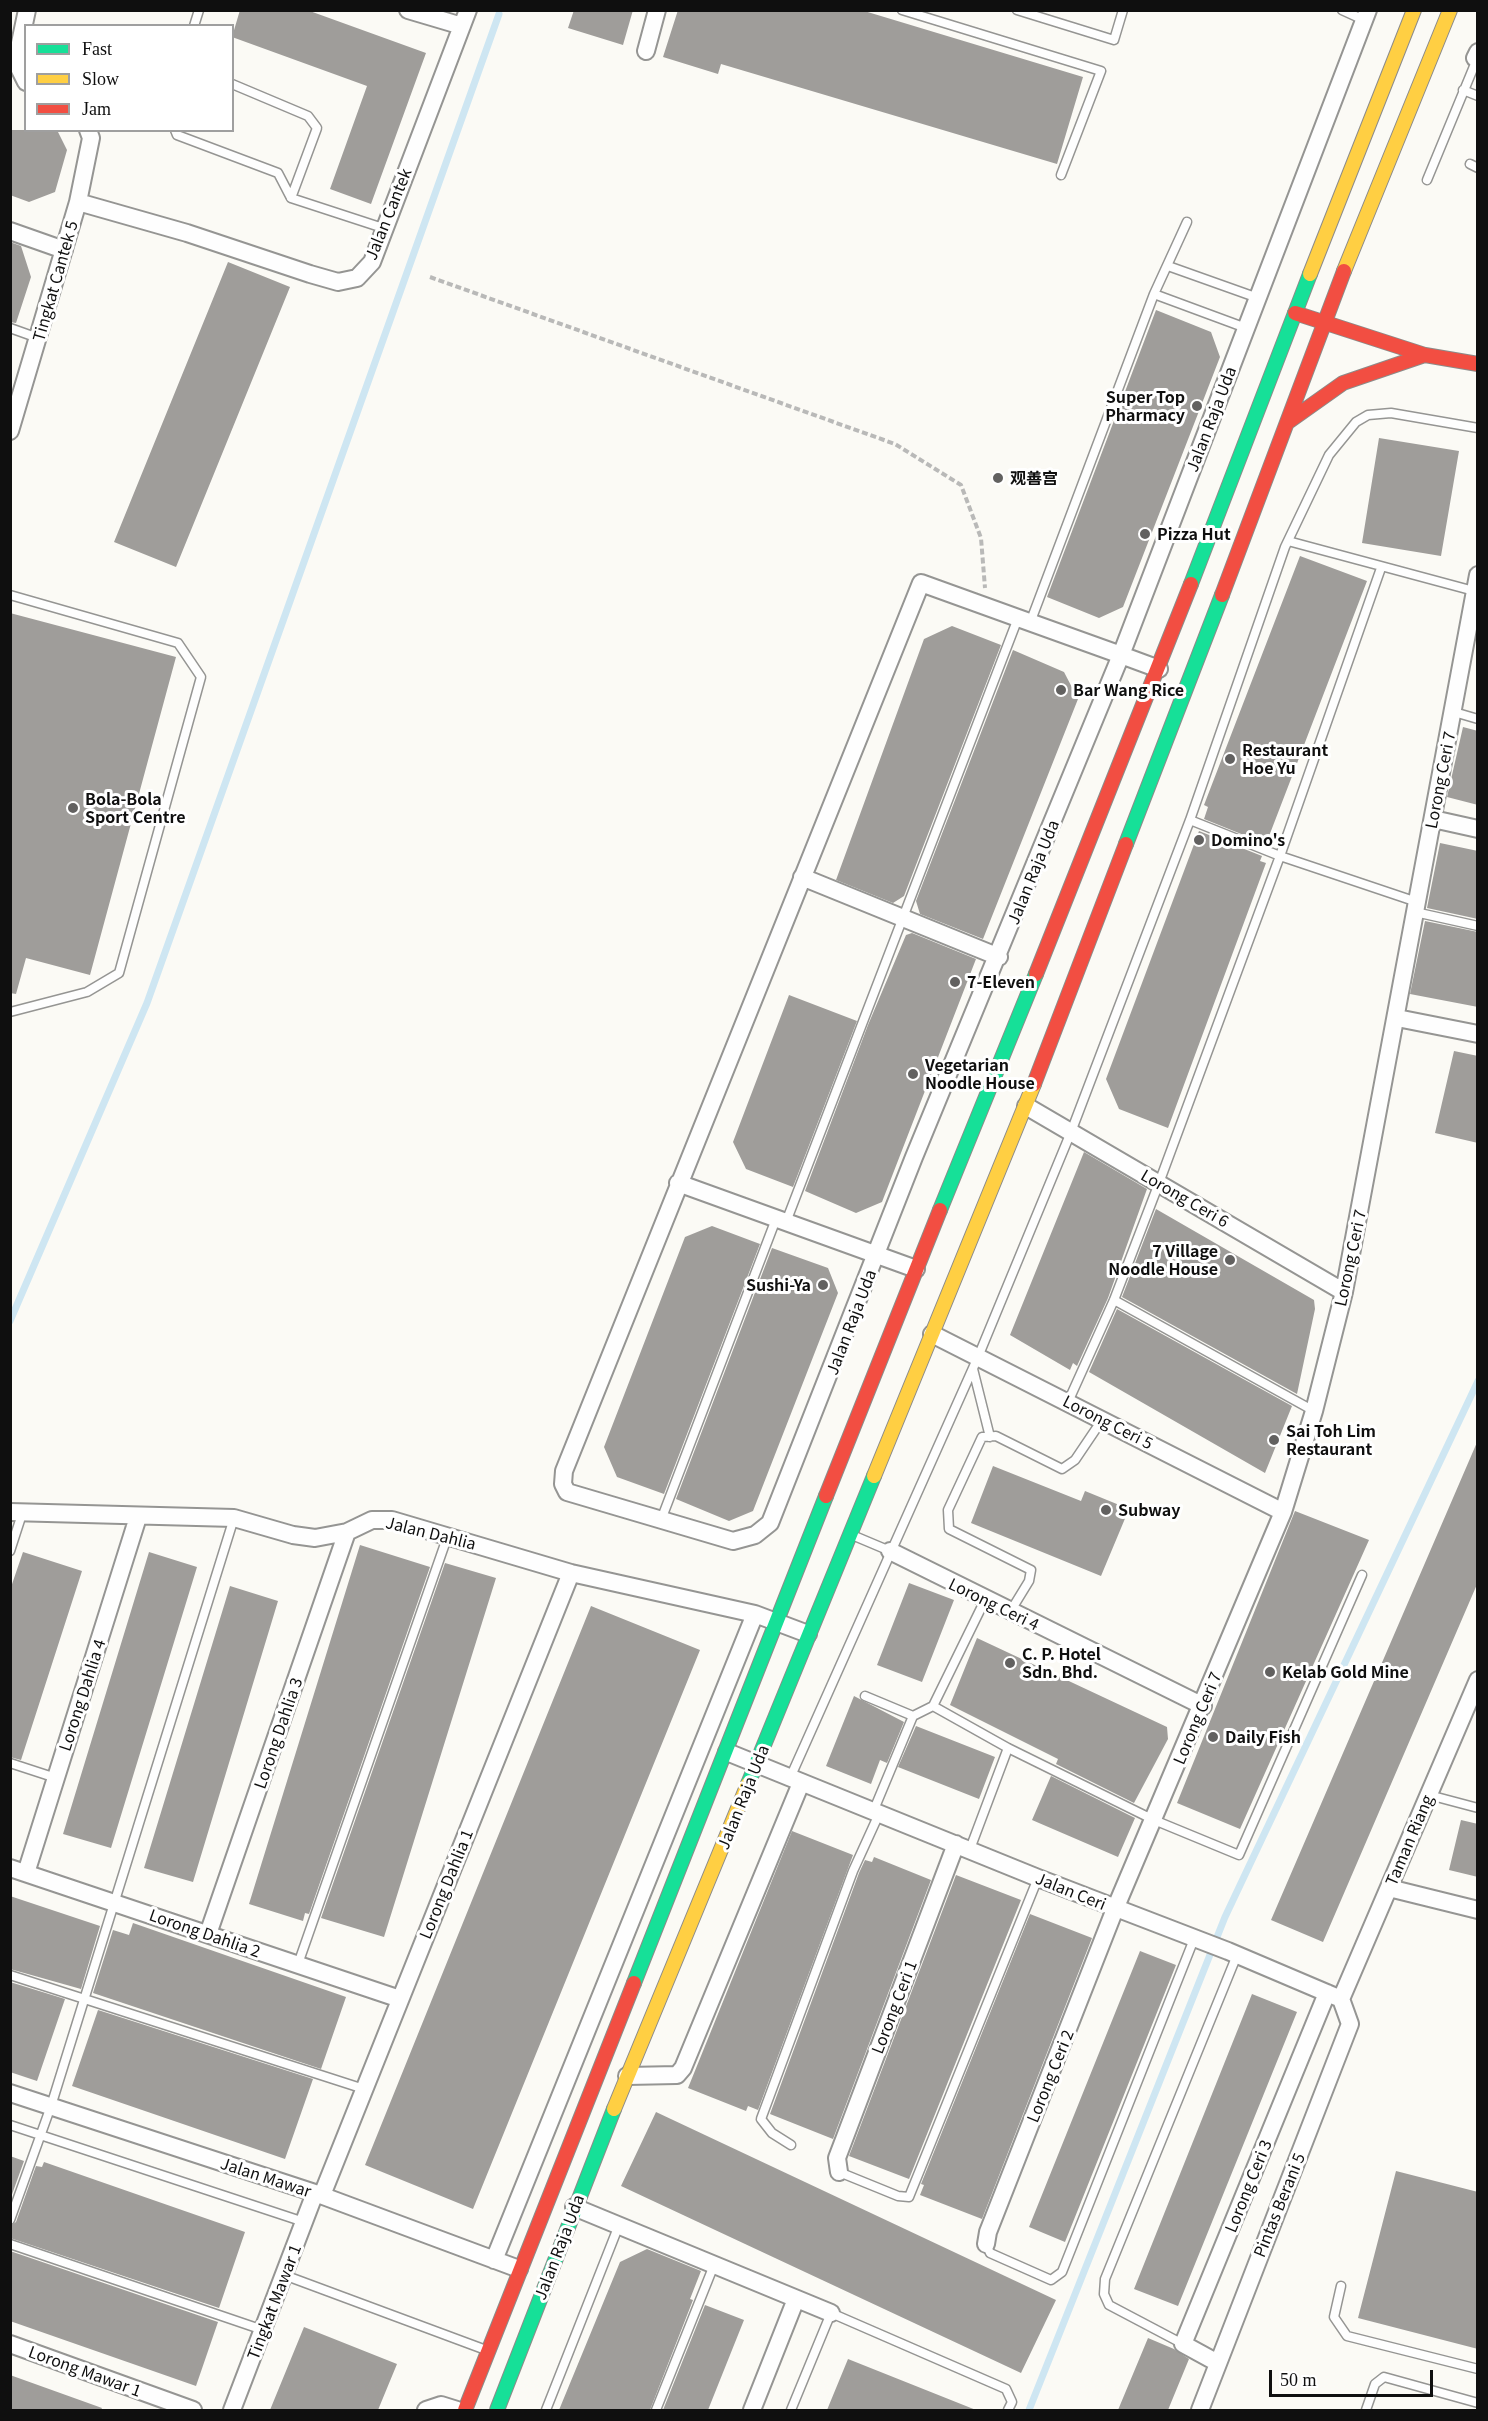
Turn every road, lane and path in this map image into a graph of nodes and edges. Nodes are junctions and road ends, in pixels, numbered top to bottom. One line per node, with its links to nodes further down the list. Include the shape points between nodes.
1 (408, 10): 10 (street)
2 (657, 10): 12 (street)
3 (902, 10): 20 (lane, via 1101,71)
4 (1017, 10): 5 (lane, via 1114,40)
5 (1123, 10)
6 (1342, 10): 9 (lane)
7 (1414, 10): 32 (main road, Jalan Raja Uda)
8 (1450, 10): 33 (main road, Jalan Raja Uda)
9 (1366, 15): 31 (street, Jalan Raja Uda)
10 (465, 18): 25 (street, Jalan Cantek)
11 (24, 24): 14 (street, via 16,62)
12 (646, 51)
13 (1477, 56): 16 (lane)
14 (24, 78)
15 (234, 85): 22 (lane, via 308,116 317,129)
16 (1463, 90): 17 (lane); 21 (lane)
17 (1478, 96)
18 (89, 132): 23 (street, Tingkat Cantek 5, via 91,138)
19 (176, 132): 22 (lane, via 278,173)
20 (1061, 175)
21 (1427, 180)
22 (291, 198): 25 (lane)
23 (78, 202): 25 (street, Jalan Cantek, via 338,282 357,278 372,262); 27 (street, Tingkat Cantek 5)
24 (1187, 222): 28 (lane)
25 (383, 228)
26 (10, 231): 27 (street)
27 (64, 250): 36 (street, Tingkat Cantek 5)
28 (1168, 267): 30 (lane); 31 (lane)
29 (430, 277): 46 (path, via 895,444 961,484 981,538)
30 (1154, 294): 35 (lane); 48 (lane)
31 (1258, 298): 35 (street, Jalan Raja Uda)
32 (1295, 313): 33 (main road); 50 (main road, Jalan Raja Uda)
33 (1323, 322): 37 (main road); 39 (main road, Jalan Raja Uda)
34 (10, 328): 36 (lane)
35 (1246, 328): 49 (street, Jalan Raja Uda)
36 (38, 338): 41 (street, Tingkat Cantek 5)
37 (1425, 355): 38 (main road); 39 (main road, via 1343,383)
38 (1478, 364)
39 (1288, 422): 65 (main road, Jalan Raja Uda)
40 (1478, 428): 42 (lane, via 1390,412 1368,415 1356,422 1329,455)
41 (11, 431)
42 (1288, 541): 43 (lane); 54 (lane)
43 (1381, 568): 44 (lane); 56 (lane)
44 (1476, 583): 47 (street, Lorong Ceri 7)
45 (10, 595): 62 (lane, via 178,643 201,677 119,973 87,992)
46 (986, 607): 48 (street); 57 (street, Jalan Raja Uda, via 921,583)
47 (1474, 612): 51 (street, Lorong Ceri 7)
48 (1024, 620): 49 (street); 59 (lane)
49 (1120, 656): 50 (street); 61 (street, Jalan Raja Uda)
50 (1159, 669): 71 (main road, Jalan Raja Uda)
51 (1454, 712): 52 (lane); 53 (street, Lorong Ceri 7)
52 (1478, 719)
53 (1433, 819): 55 (street); 58 (street, Lorong Ceri 7)
54 (1190, 820): 56 (lane); 66 (lane)
55 (1478, 829)
56 (1280, 856): 58 (lane); 68 (lane)
57 (802, 877): 59 (street); 67 (street, Jalan Raja Uda)
58 (1417, 907): 60 (lane); 63 (street, Lorong Ceri 7)
59 (903, 916): 61 (street); 69 (lane)
60 (1478, 926)
61 (999, 957): 70 (street, Jalan Raja Uda)
62 (10, 1012)
63 (1396, 1018): 64 (street); 72 (street, Lorong Ceri 7)
64 (1478, 1034)
65 (1026, 1106): 66 (street, Lorong Ceri 6); 74 (main road, Jalan Raja Uda)
66 (1071, 1132): 68 (street, Lorong Ceri 6); 75 (lane)
67 (678, 1183): 69 (street); 84 (street, Jalan Raja Uda, via 564,1471 563,1484 567,1492)
68 (1159, 1183): 72 (street, Lorong Ceri 6); 73 (lane)
69 (781, 1220): 70 (street); 84 (lane)
70 (877, 1255): 71 (street); 84 (street, Jalan Raja Uda, via 770,1523 755,1535 733,1541)
71 (916, 1269): 95 (main road, Jalan Raja Uda)
72 (1344, 1292): 77 (street, Lorong Ceri 7)
73 (1114, 1300): 76 (lane); 77 (lane)
74 (932, 1334): 75 (street, Lorong Ceri 5); 86 (main road, Jalan Raja Uda)
75 (975, 1363): 76 (street, Lorong Ceri 5); 79 (lane); 89 (lane)
76 (1068, 1402): 78 (street, Lorong Ceri 5)
77 (1314, 1411): 80 (street, Lorong Ceri 7)
78 (1103, 1420): 79 (lane, via 1075,1460 1062,1469 996,1436); 80 (street, Lorong Ceri 5)
79 (990, 1437): 93 (lane, via 982,1437 948,1510 949,1529 1031,1570 1029,1581)
80 (1283, 1512): 100 (street, Lorong Ceri 7)
81 (16, 1513): 82 (street, Jalan Dahlia); 88 (lane)
82 (138, 1518): 83 (street, Jalan Dahlia); 106 (street, Lorong Dahlia 4)
83 (234, 1518): 85 (street, Jalan Dahlia, via 315,1538); 116 (lane)
84 (661, 1520)
85 (347, 1532): 87 (street, Jalan Dahlia, via 372,1520 392,1520); 119 (street, Lorong Dahlia 3)
86 (849, 1533): 89 (lane, Lorong Ceri 4); 96 (main road, Jalan Raja Uda)
87 (448, 1535): 90 (street, Jalan Dahlia); 122 (lane)
88 (10, 1551)
89 (890, 1551): 92 (street, Lorong Ceri 4); 107 (lane)
90 (571, 1573): 94 (street, Jalan Dahlia); 125 (street, Lorong Dahlia 1)
91 (1362, 1575): 111 (lane, via 1239,1856)
92 (985, 1600): 93 (street, Lorong Ceri 4); 99 (lane)
93 (1010, 1612): 100 (street, Lorong Ceri 4)
94 (755, 1614): 95 (street, Jalan Dahlia); 142 (street)
95 (777, 1622): 96 (street, Jalan Dahlia); 103 (main road, Jalan Raja Uda)
96 (808, 1634): 105 (main road, Jalan Raja Uda)
97 (1476, 1688): 108 (street, Taman Riang)
98 (865, 1696): 101 (lane)
99 (933, 1706): 101 (lane); 102 (lane)
100 (1203, 1706): 111 (street, Lorong Ceri 7)
101 (913, 1716): 110 (lane)
102 (1008, 1748): 111 (lane); 112 (lane)
103 (727, 1752): 105 (street, Jalan Ceri); 144 (main road, Jalan Raja Uda)
104 (10, 1763): 106 (lane)
105 (756, 1764): 107 (street, Jalan Ceri); 127 (main road, Jalan Raja Uda)
106 (56, 1778): 113 (street, Lorong Dahlia 4)
107 (795, 1781): 110 (street, Jalan Ceri); 127 (street, via 683,2068 677,2075)
108 (1429, 1795): 109 (lane); 115 (street, Taman Riang)
109 (1478, 1808)
110 (876, 1813): 112 (street, Jalan Ceri); 133 (lane, via 761,2119 772,2133)
111 (1154, 1820): 117 (street, Lorong Ceri 7)
112 (963, 1847): 114 (street, Jalan Ceri); 134 (street, Lorong Ceri 1, via 837,2158)
113 (18, 1871): 116 (street, Lorong Dahlia 2)
114 (1038, 1878): 117 (street, Jalan Ceri); 134 (lane, via 909,2197)
115 (1389, 1888): 118 (street); 124 (street, Taman Riang)
116 (114, 1903): 119 (street, Lorong Dahlia 2); 126 (lane)
117 (1115, 1909): 120 (street, Jalan Ceri); 141 (street, Lorong Ceri 2)
118 (1478, 1910)
119 (208, 1934): 122 (street, Lorong Dahlia 2)
120 (1198, 1941): 121 (street, Jalan Ceri); 141 (lane, via 1062,2272 1051,2280 990,2253)
121 (1232, 1953): 124 (street, Jalan Ceri); 151 (lane, via 1105,2279 1104,2294 1109,2305)
122 (298, 1964): 125 (street, Lorong Dahlia 2)
123 (10, 1975): 126 (lane)
124 (1334, 1996): 151 (street, Lorong Ceri 3); 153 (street, Pintas Berani 5, via 1350,2024)
125 (400, 1999): 128 (street, Lorong Dahlia 1)
126 (84, 2000): 128 (lane); 130 (lane)
127 (627, 2076): 136 (main road, Jalan Raja Uda)
128 (364, 2089): 135 (street, Lorong Dahlia 1)
129 (10, 2093): 130 (street, Jalan Mawar)
130 (51, 2106): 132 (lane); 135 (street, Jalan Mawar)
131 (10, 2125): 132 (lane)
132 (40, 2135): 137 (lane); 138 (lane)
133 (791, 2145)
134 (838, 2172)
135 (319, 2194): 138 (street, Tingkat Mawar 1); 142 (street, Jalan Mawar)
136 (574, 2206): 139 (street); 161 (main road, Jalan Raja Uda)
137 (10, 2220)
138 (304, 2222): 145 (street, Tingkat Mawar 1)
139 (619, 2225): 143 (street); 162 (lane)
140 (10, 2244): 149 (lane)
141 (986, 2244)
142 (494, 2260): 144 (street, Jalan Mawar)
143 (714, 2265): 147 (street); 163 (lane)
144 (519, 2269): 152 (main road, Jalan Raja Uda)
145 (284, 2275): 149 (street, Tingkat Mawar 1); 152 (lane)
146 (1341, 2286): 154 (lane, via 1334,2317 1347,2336)
147 (796, 2299): 148 (street); 164 (street)
148 (831, 2313): 165 (lane); 166 (lane, via 1006,2388 1012,2402)
149 (263, 2330): 157 (street, Tingkat Mawar 1)
150 (10, 2344): 156 (street, Lorong Mawar 1)
151 (1183, 2344): 153 (street)
152 (487, 2350): 160 (main road, Jalan Raja Uda)
153 (1216, 2362): 167 (street, Pintas Berani 5)
154 (1478, 2369)
155 (1478, 2403): 168 (lane, via 1384,2377 1375,2384)
156 (193, 2410)
157 (232, 2410)
158 (426, 2410): 159 (street, via 441,2405)
159 (457, 2410)
160 (465, 2410)
161 (497, 2410)
162 (546, 2410)
163 (656, 2410)
164 (752, 2410)
165 (791, 2410)
166 (1008, 2410)
167 (1200, 2410)
168 (1366, 2410)

